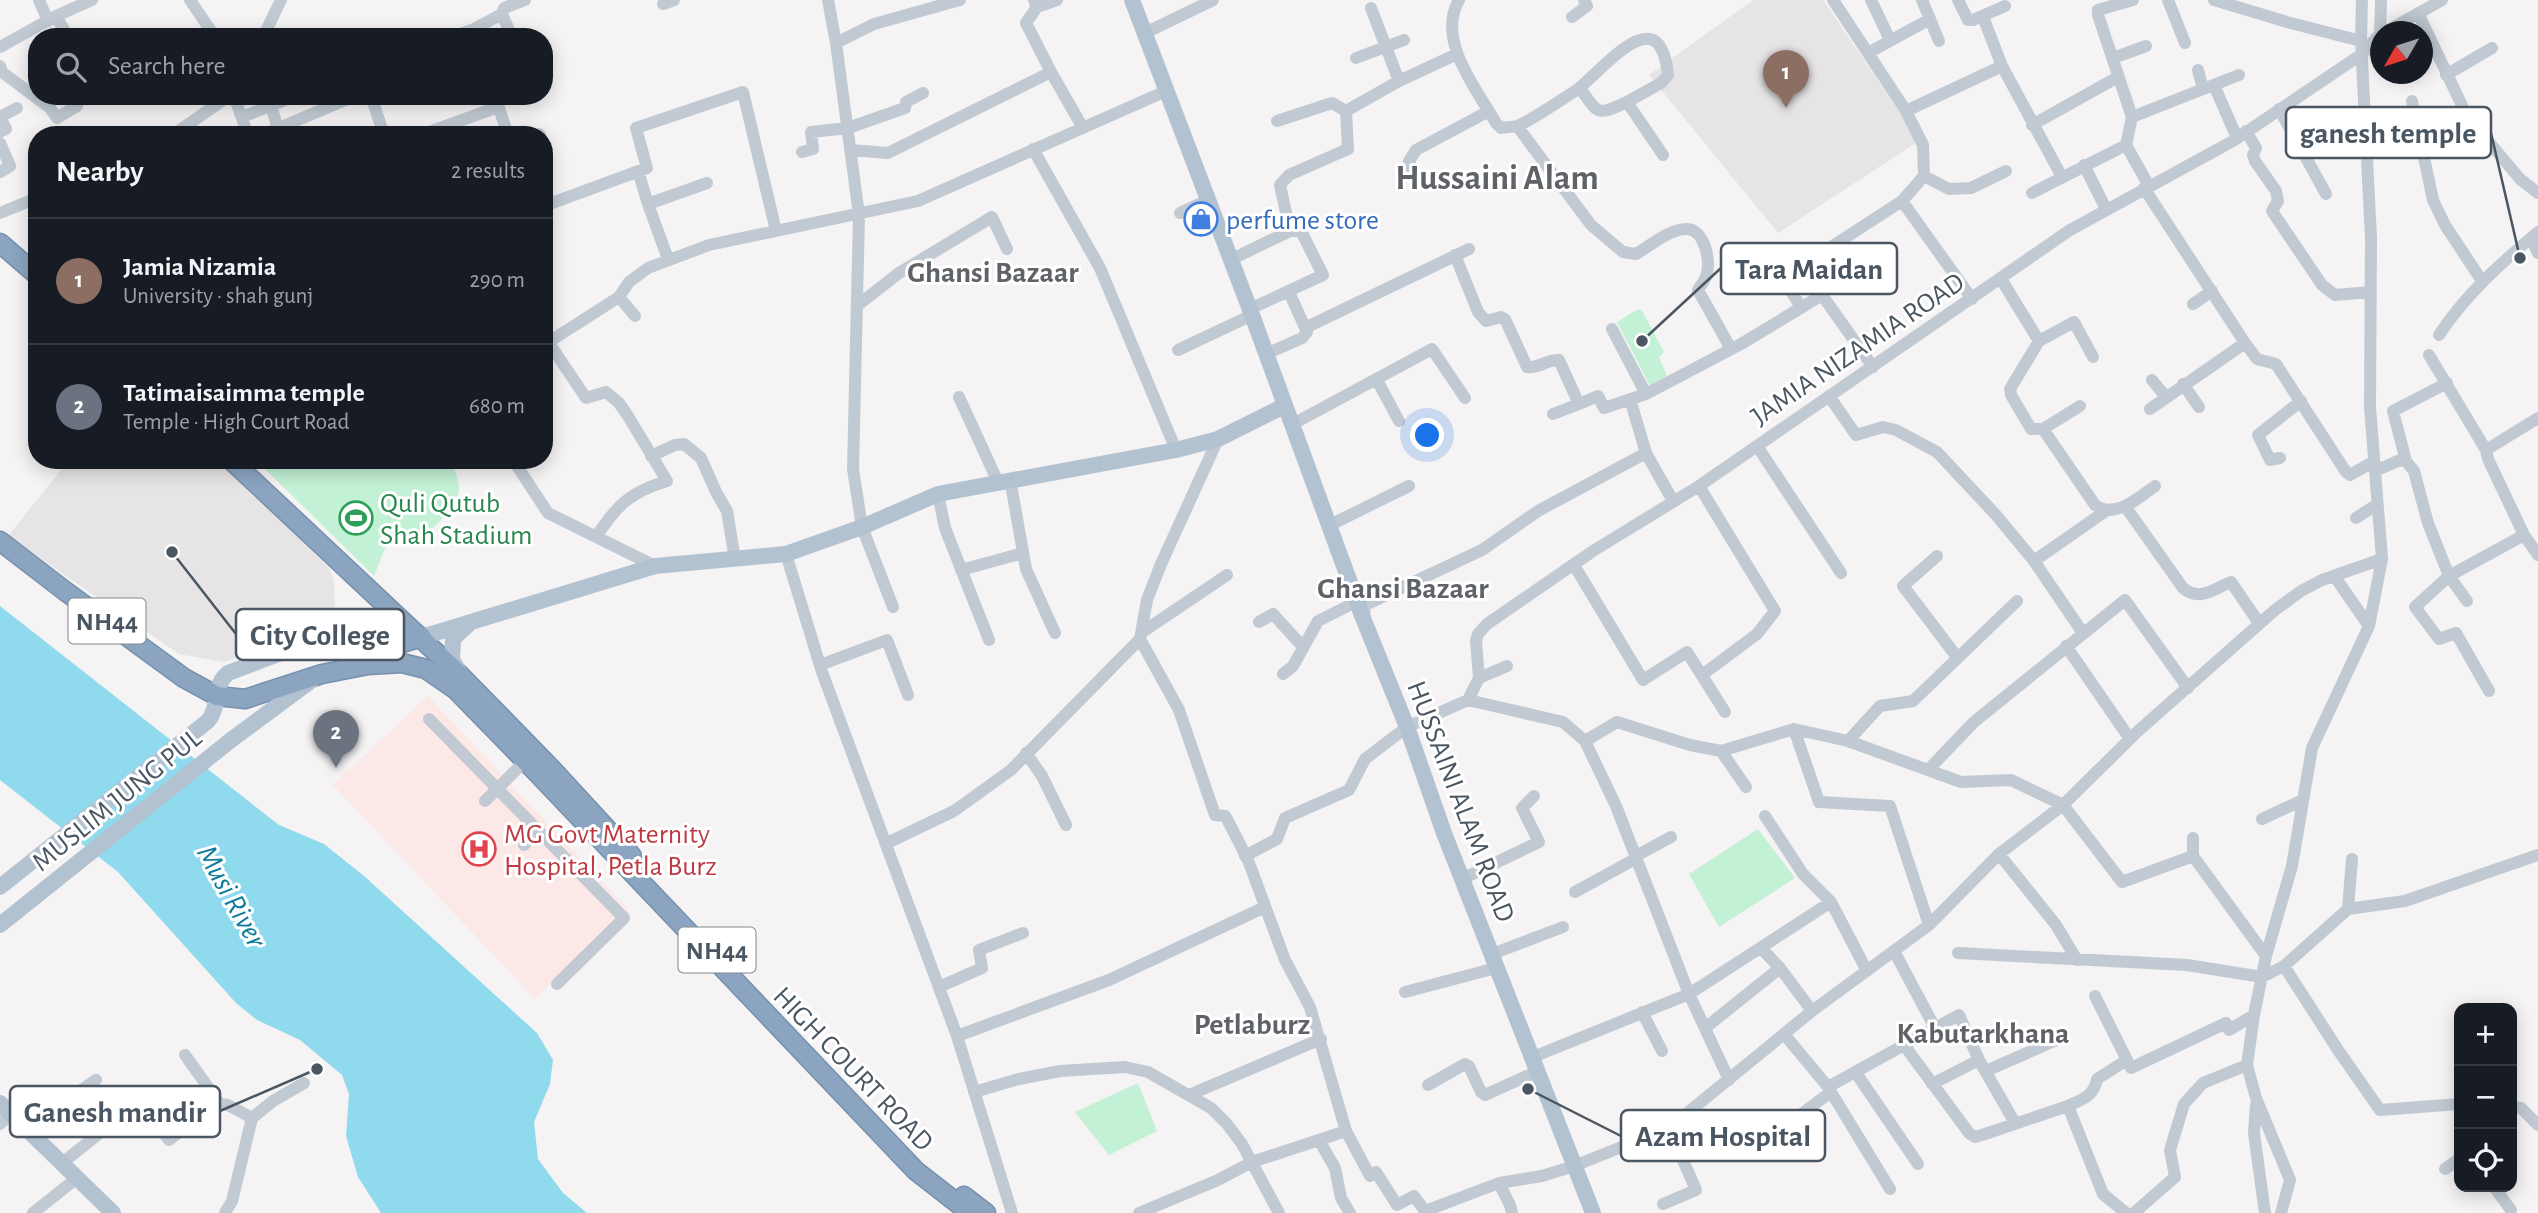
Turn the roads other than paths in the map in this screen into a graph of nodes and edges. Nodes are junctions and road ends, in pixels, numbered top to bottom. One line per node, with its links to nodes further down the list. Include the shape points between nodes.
1 (39, 0): 30 (street)
2 (92, 0): 30 (street)
3 (190, 0): 36 (street)
4 (281, 0): 37 (street)
5 (525, 0): 25 (street)
6 (828, 0): 46 (street)
7 (960, 0): 46 (street, via 874,24)
8 (1058, 0): 22 (street)
9 (1132, 0): 41 (main road, HUSSAINI ALAM ROAD)
10 (1212, 0): 41 (street)
11 (1459, 0): 54 (street, via 1450,24)
12 (1584, 0): 29 (street, via 1587,6)
13 (1833, 0): 53 (street)
14 (1922, 0): 31 (street)
15 (2133, 0): 56 (street, via 2098,10)
16 (2168, 0): 47 (street)
17 (2214, 0): 51 (street)
18 (2362, 0): 51 (street)
19 (2381, 0): 32 (street)
20 (2442, 0): 27 (street)
21 (1961, 1): 28 (street, via 1968,20)
22 (1035, 3): 60 (street, via 1026,23)
23 (1874, 5): 43 (street)
24 (2005, 6): 28 (street)
25 (502, 7): 38 (street); 39 (street)
26 (1371, 8): 50 (street)
27 (2418, 13): 33 (street); 62 (street)
28 (1983, 16): 57 (street)
29 (1572, 17)
30 (52, 19): 34 (street); 35 (street)
31 (1930, 19): 43 (street); 44 (street)
32 (2380, 21)
33 (2404, 21)
34 (35, 28)
35 (60, 28)
36 (209, 28)
37 (267, 28)
38 (479, 28)
39 (509, 28)
40 (28, 32): 49 (street)
41 (1145, 33): 67 (main road, HUSSAINI ALAM ROAD)
42 (1404, 40): 50 (street)
43 (1890, 40): 53 (street)
44 (1939, 41)
45 (2370, 42): 51 (street, JAMIA NIZAMIA ROAD)
46 (836, 43): 99 (street)
47 (2185, 43)
48 (2146, 46): 56 (street)
49 (0, 47)
50 (1385, 47): 55 (street); 64 (street)
51 (2362, 48): 82 (street, JAMIA NIZAMIA ROAD); 146 (street)
52 (2492, 48): 62 (street)
53 (1868, 53): 85 (street)
54 (1457, 54): 64 (street); 84 (street)
55 (1356, 58)
56 (2113, 58): 63 (street)
57 (2002, 65): 85 (street); 90 (street)
58 (0, 66): 68 (street)
59 (2198, 70): 65 (street)
60 (1051, 72): 100 (street); 106 (street, via 888,153)
61 (2239, 75): 65 (street)
62 (2446, 75): 119 (street, via 2468,116)
63 (2119, 77): 88 (street); 90 (street)
64 (1399, 81): 83 (street)
65 (2209, 87): 88 (street); 102 (street)
66 (1580, 88): 71 (street, via 1599,111); 71 (street, via 1636,42 1653,40 1667,63 1668,75); 98 (street)
67 (1166, 91): 100 (street); 121 (main road, HUSSAINI ALAM ROAD)
68 (28, 92)
69 (923, 93): 99 (street, via 906,102 905,108)
70 (2412, 101): 143 (street, via 2433,200)
71 (1627, 102): 108 (street)
72 (46, 105): 73 (street, via 57,118)
73 (77, 105)
74 (216, 105): 91 (street)
75 (237, 105): 87 (street)
76 (336, 105): 94 (street)
77 (374, 105): 95 (street)
78 (489, 105): 96 (street)
79 (497, 105): 97 (street)
80 (271, 106): 87 (street); 93 (street)
81 (18, 108): 86 (street)
82 (2279, 109): 102 (street, JAMIA NIZAMIA ROAD); 120 (street)
83 (1346, 111): 89 (street, via 1332,103); 131 (street, via 1349,149 1289,175 1280,186)
84 (1489, 111): 98 (street, via 1501,128); 113 (street, via 1416,150 1409,161)
85 (1906, 111): 114 (street, via 1923,145)
86 (0, 117): 101 (street, via 6,129)
87 (242, 117): 92 (street)
88 (2132, 117): 104 (street)
89 (1277, 121)
90 (2032, 124): 115 (street)
91 (186, 126)
92 (245, 126)
93 (277, 126)
94 (292, 126)
95 (381, 126)
96 (441, 126)
97 (505, 126)
98 (1517, 126): 161 (street, via 1591,225 1623,252 1636,254 1667,235 1688,229 1703,240 1708,266 1698,290)
99 (848, 128): 106 (street); 107 (street, via 811,132 813,149)
100 (1083, 128): 105 (street)
101 (0, 132)
102 (2241, 135): 117 (street, JAMIA NIZAMIA ROAD); 146 (street, via 2256,148 2255,161 2276,191 2278,201 2272,211 2322,285 2335,295)
103 (0, 143): 112 (street, via 10,166)
104 (2126, 145): 109 (street); 117 (street)
105 (1033, 149): 129 (street, via 918,201); 191 (street, via 1100,268)
106 (851, 150): 129 (street)
107 (802, 152)
108 (1663, 155)
109 (2084, 165): 115 (street); 126 (street)
110 (638, 171): 124 (street); 125 (street); 130 (street, via 647,168 636,128 743,92)
111 (2006, 171): 114 (street, via 1970,188 1949,190)
112 (0, 172)
113 (1414, 175)
114 (1924, 176): 122 (street)
115 (2062, 177): 118 (street)
116 (707, 183): 125 (street)
117 (2146, 187): 126 (street, JAMIA NIZAMIA ROAD); 144 (street)
118 (2032, 193)
119 (2538, 193)
120 (2326, 194)
121 (1208, 200): 127 (street); 141 (main road, HUSSAINI ALAM ROAD)
122 (1902, 201): 147 (street, via 1828,248 1820,266); 149 (street)
123 (28, 202): 128 (street)
124 (553, 203)
125 (648, 204): 140 (street)
126 (2106, 209): 142 (street, JAMIA NIZAMIA ROAD)
127 (1180, 213)
128 (0, 214)
129 (859, 215): 130 (street); 151 (street)
130 (776, 231): 140 (street)
131 (1290, 232): 141 (street); 145 (street, via 1301,231 1323,275)
132 (2534, 235): 137 (street); 143 (street)
133 (0, 243): 139 (highway)
134 (1763, 248): 152 (street)
135 (1469, 249): 138 (street)
136 (1007, 250): 151 (street, via 992,217 898,273)
137 (2538, 253)
138 (1455, 255): 155 (street); 179 (street, via 1478,312 1486,321 1505,318 1527,367 1559,360)
139 (28, 258)
140 (668, 259): 148 (street, via 629,282)
141 (1230, 260): 153 (main road, HUSSAINI ALAM ROAD)
142 (2001, 279): 149 (street, JAMIA NIZAMIA ROAD); 159 (street)
143 (2482, 281): 157 (street)
144 (2211, 291): 150 (street); 160 (street)
145 (1289, 292): 153 (street); 155 (street)
146 (2371, 292): 197 (street)
147 (1822, 295): 152 (street); 167 (street)
148 (619, 297): 154 (street); 158 (street)
149 (1972, 299): 167 (street, JAMIA NIZAMIA ROAD)
150 (2193, 304)
151 (858, 305): 211 (street, via 853,469)
152 (1801, 307): 161 (street)
153 (1251, 312): 162 (street); 164 (main road, HUSSAINI ALAM ROAD)
154 (635, 316)
155 (1307, 327): 164 (street, via 1302,338)
156 (1612, 329): 172 (street)
157 (2439, 335)
158 (553, 339)
159 (2039, 341): 166 (street, via 2074,322); 188 (street, via 2010,389 2031,429)
160 (2245, 343): 171 (street); 178 (street, via 2257,359 2276,364)
161 (1731, 349): 172 (street)
162 (1178, 350)
163 (553, 353): 194 (street, via 586,398 606,392 619,403)
164 (1266, 354): 181 (main road, HUSSAINI ALAM ROAD)
165 (2429, 355): 170 (street)
166 (2093, 357)
167 (1873, 367): 173 (street, JAMIA NIZAMIA ROAD)
168 (1377, 380): 176 (street, via 1432,349); 186 (street); 187 (street)
169 (2152, 380): 175 (street)
170 (2447, 383): 192 (street); 196 (street, via 2393,411)
171 (2183, 384): 175 (street); 182 (street)
172 (1646, 394): 177 (street)
173 (1829, 396): 190 (street, JAMIA NIZAMIA ROAD); 221 (street, via 1856,435 1883,427 1937,452)
174 (959, 397): 200 (street)
175 (2166, 397): 183 (street)
176 (1465, 398)
177 (1630, 399): 179 (street, via 1604,408 1598,396); 193 (street)
178 (2301, 401): 195 (street, via 2258,435 2270,460); 197 (street, via 2350,475)
179 (1578, 404): 184 (street)
180 (2080, 405): 188 (street)
181 (1284, 406): 187 (main road, HUSSAINI ALAM ROAD); 189 (main road)
182 (2199, 407)
183 (2150, 409)
184 (1553, 414)
185 (2538, 418): 192 (street)
186 (1399, 421)
187 (1291, 425): 210 (main road, HUSSAINI ALAM ROAD)
188 (2043, 429): 208 (street, via 2095,505)
189 (1218, 439): 191 (main road); 241 (street, via 1161,564 1147,600)
190 (1757, 446): 202 (street, JAMIA NIZAMIA ROAD); 225 (street)
191 (1176, 450): 200 (main road)
192 (2486, 450): 212 (street)
193 (1646, 453): 205 (street); 235 (street, via 1538,511 1482,550 1365,605)
194 (651, 456): 213 (street, via 667,481 632,495); 220 (street, via 684,444 701,458 727,511)
195 (2280, 458)
196 (2406, 461): 197 (street); 228 (street, via 2414,471)
197 (2374, 467): 206 (street)
198 (241, 469): 233 (highway, HIGH COURT ROAD / NH44)
199 (519, 469): 213 (street, via 548,513)
200 (1004, 481): 204 (main road); 215 (street)
201 (1409, 486): 210 (street)
202 (1699, 486): 205 (street, JAMIA NIZAMIA ROAD); 252 (street, via 1775,611 1757,634)
203 (2155, 486): 207 (street)
204 (938, 494): 211 (main road); 224 (street)
205 (1673, 501): 222 (street, JAMIA NIZAMIA ROAD)
206 (2376, 505): 209 (street); 219 (street)
207 (2125, 506): 208 (street); 237 (street, via 2183,588 2202,595 2231,582)
208 (2108, 510): 221 (street)
209 (2356, 518)
210 (1328, 526): 229 (main road, HUSSAINI ALAM ROAD)
211 (862, 527): 216 (main road); 232 (street)
212 (2524, 535): 217 (street); 228 (street)
213 (596, 537): 223 (street)
214 (0, 541): 257 (highway, HIGH COURT ROAD / NH44, via 184,678)
215 (1023, 553): 224 (street); 240 (street)
216 (786, 554): 220 (main road); 247 (street)
217 (2538, 555)
218 (1937, 556): 246 (street, via 1903,586)
219 (2382, 559): 227 (street); 238 (street)
220 (735, 560): 223 (main road)
221 (2034, 561): 239 (street)
222 (1574, 565): 252 (street, via 1643,680 1687,652); 253 (street, JAMIA NIZAMIA ROAD, via 1481,629 1476,641)
223 (655, 566): 234 (main road)
224 (961, 570): 243 (street)
225 (1841, 573)
226 (1227, 575): 241 (street)
227 (2334, 576): 237 (street, via 2301,591); 238 (street)
228 (2449, 576): 231 (street); 255 (street, via 2415,607 2439,639 2456,633)
229 (1358, 601): 235 (main road, HUSSAINI ALAM ROAD); 245 (street, via 1318,621)
230 (2017, 601): 246 (street)
231 (2467, 601)
232 (893, 607)
233 (394, 614): 242 (highway, HIGH COURT ROAD / NH44); 257 (main road, via 228,673 217,687)
234 (478, 618): 242 (main road); 251 (main road, via 453,639 452,659)
235 (1363, 618): 261 (main road, HUSSAINI ALAM ROAD)
236 (1259, 622): 245 (street, via 1273,614)
237 (2259, 623): 254 (street)
238 (2369, 626): 273 (street, via 2312,748)
239 (2083, 633): 244 (street); 254 (street, via 2124,600)
240 (1055, 634)
241 (1141, 636): 267 (street); 286 (street, via 1179,710 1215,815 1225,816)
242 (422, 637): 249 (highway, via 354,658); 251 (highway, HIGH COURT ROAD / NH44)
243 (989, 640)
244 (2066, 646): 263 (street); 269 (street, via 1974,722)
245 (1303, 647): 250 (street)
246 (1957, 657): 265 (street, via 1913,701 1880,706)
247 (820, 665): 256 (street, via 887,640); 282 (street)
248 (1507, 666): 253 (street)
249 (330, 672): 257 (highway, HIGH COURT ROAD / NH44, via 245,699); 268 (highway, HIGH COURT ROAD / NH44, via 401,663 426,669 455,689); 296 (main road, MUSLIM JUNG PUL, via 231,740)
250 (1283, 674)
251 (460, 675): 372 (highway, HIGH COURT ROAD / NH44, via 871,1109 925,1163)
252 (1702, 675): 259 (street)
253 (1479, 678): 258 (street)
254 (2188, 688): 263 (street)
255 (2489, 691)
256 (908, 695)
257 (217, 696): 291 (main road, MUSLIM JUNG PUL, via 208,721)
258 (1468, 700): 261 (street); 264 (street, via 1563,722)
259 (1725, 712)
260 (429, 719): 271 (street)
261 (1407, 727): 286 (street, via 1365,759 1349,790 1285,818 1277,839); 290 (main road, HUSSAINI ALAM ROAD)
262 (1794, 729): 265 (street); 266 (street); 297 (street, via 1819,802 1890,806)
263 (2130, 739): 275 (street)
264 (1585, 741): 266 (street, via 1617,722); 288 (street)
265 (1848, 741): 269 (street)
266 (1721, 751): 270 (street)
267 (1026, 753): 278 (street); 282 (street, via 1011,770 954,811)
268 (525, 761): 271 (street); 371 (highway, HIGH COURT ROAD / NH44, via 916,1171)
269 (1929, 769): 275 (street, via 1961,782 2011,780)
270 (1746, 787)
271 (497, 789): 274 (street); 279 (street)
272 (1534, 796): 290 (street, via 1522,808 1539,842)
273 (2303, 800): 277 (street); 303 (street, via 2292,866)
274 (485, 801)
275 (2063, 805): 284 (street); 287 (street, via 2122,882)
276 (1765, 816): 293 (street, via 1803,874)
277 (2262, 819)
278 (1066, 825)
279 (538, 831): 283 (street); 310 (street, via 624,918)
280 (1671, 837): 288 (street)
281 (2193, 838): 287 (street)
282 (887, 843): 311 (street)
283 (524, 845)
284 (1998, 854): 297 (street); 304 (street, via 2056,925)
285 (2538, 855): 295 (street, via 2405,901)
286 (1245, 856): 294 (street)
287 (2193, 856): 303 (street)
288 (1637, 857): 292 (street); 313 (street)
289 (2352, 859): 295 (street)
290 (1462, 879): 305 (main road, HUSSAINI ALAM ROAD)
291 (0, 887)
292 (1575, 892)
293 (1831, 902): 300 (street); 308 (street)
294 (1265, 907): 321 (street, via 1110,980); 323 (street)
295 (2348, 909): 306 (street)
296 (0, 925)
297 (1929, 925): 301 (street)
298 (1563, 928): 305 (street)
299 (1023, 933): 311 (street, via 979,950 982,968)
300 (1761, 948): 307 (street); 313 (street)
301 (1894, 951): 308 (street); 319 (street)
302 (1958, 953): 304 (street)
303 (2266, 957): 309 (street)
304 (2077, 960): 309 (street, via 2187,965)
305 (1494, 961): 312 (street); 328 (main road, HUSSAINI ALAM ROAD)
306 (2284, 966): 309 (street); 343 (street, via 2380,1110)
307 (1780, 968): 315 (street); 318 (street)
308 (1867, 971): 315 (street)
309 (2262, 977): 317 (street)
310 (557, 984)
311 (939, 987): 321 (street)
312 (1405, 992)
313 (1689, 994): 316 (street); 318 (street)
314 (2095, 996): 327 (street)
315 (1812, 1011): 320 (street)
316 (1642, 1012): 325 (street); 328 (street)
317 (2254, 1015): 327 (street, via 2229,1030 2226,1023 2132,1068); 330 (street)
318 (1704, 1028): 333 (street)
319 (1935, 1028): 324 (street); 329 (street, via 1959,1015)
320 (1784, 1034): 333 (street); 337 (street)
321 (957, 1036): 338 (street)
322 (2061, 1038): 329 (street)
323 (1321, 1040): 339 (street); 354 (street)
324 (1904, 1045): 331 (street); 336 (street)
325 (1662, 1051)
326 (185, 1055): 342 (street)
327 (2127, 1060): 344 (street, via 2097,1079 2089,1096)
328 (1535, 1064): 335 (street, via 1485,1095 1465,1064); 360 (main road, HUSSAINI ALAM ROAD)
329 (1983, 1065): 336 (street); 349 (street)
330 (2247, 1065): 340 (street); 380 (street, via 2203,1083 2184,1104 2170,1150 2175,1177)
331 (1856, 1073): 337 (street); 359 (street)
332 (96, 1080): 351 (street)
333 (1729, 1080): 352 (street)
334 (304, 1083): 347 (street)
335 (1428, 1084)
336 (1931, 1084): 349 (street, via 1975,1137)
337 (1829, 1089): 353 (street); 364 (street)
338 (974, 1092): 339 (street, via 1060,1071 1125,1067 1148,1072); 373 (street)
339 (1189, 1095): 356 (street, via 1212,1108)
340 (2256, 1098): 381 (street, via 2254,1133); 382 (street, via 2290,1180)
341 (138, 1102): 342 (street, via 169,1140)
342 (220, 1104): 347 (street)
343 (2454, 1104)
344 (2068, 1106): 349 (street); 379 (street, via 2103,1194)
345 (2517, 1111): 350 (street)
346 (3, 1113): 351 (main road)
347 (252, 1118): 370 (street)
348 (115, 1121): 357 (street)
349 (2015, 1123)
350 (2538, 1125)
351 (26, 1128): 357 (main road)
352 (1669, 1128): 360 (street); 366 (street, via 1696,1190)
353 (1780, 1130)
354 (1346, 1131): 355 (street); 363 (street, via 1370,1176 1376,1172 1397,1205 1414,1196 1425,1211)
355 (1319, 1140): 356 (street); 376 (street, via 1335,1168)
356 (1252, 1162): 374 (street); 375 (street)
357 (62, 1163): 362 (main road)
358 (2454, 1163): 361 (street)
359 (1917, 1164)
360 (1574, 1166): 363 (street); 378 (main road, HUSSAINI ALAM ROAD)
361 (2445, 1170)
362 (77, 1178): 368 (street); 369 (main road)
363 (1499, 1182): 377 (street)
364 (1890, 1189)
365 (2498, 1192): 367 (street)
366 (1663, 1204)
367 (2511, 1210)
368 (33, 1213)
369 (113, 1213)
370 (225, 1213)
371 (970, 1213)
372 (986, 1213)
373 (1012, 1213)
374 (1139, 1213)
375 (1279, 1213)
376 (1350, 1213)
377 (1512, 1213)
378 (1593, 1213)
379 (2126, 1213)
380 (2134, 1213)
381 (2265, 1213)
382 (2281, 1213)

